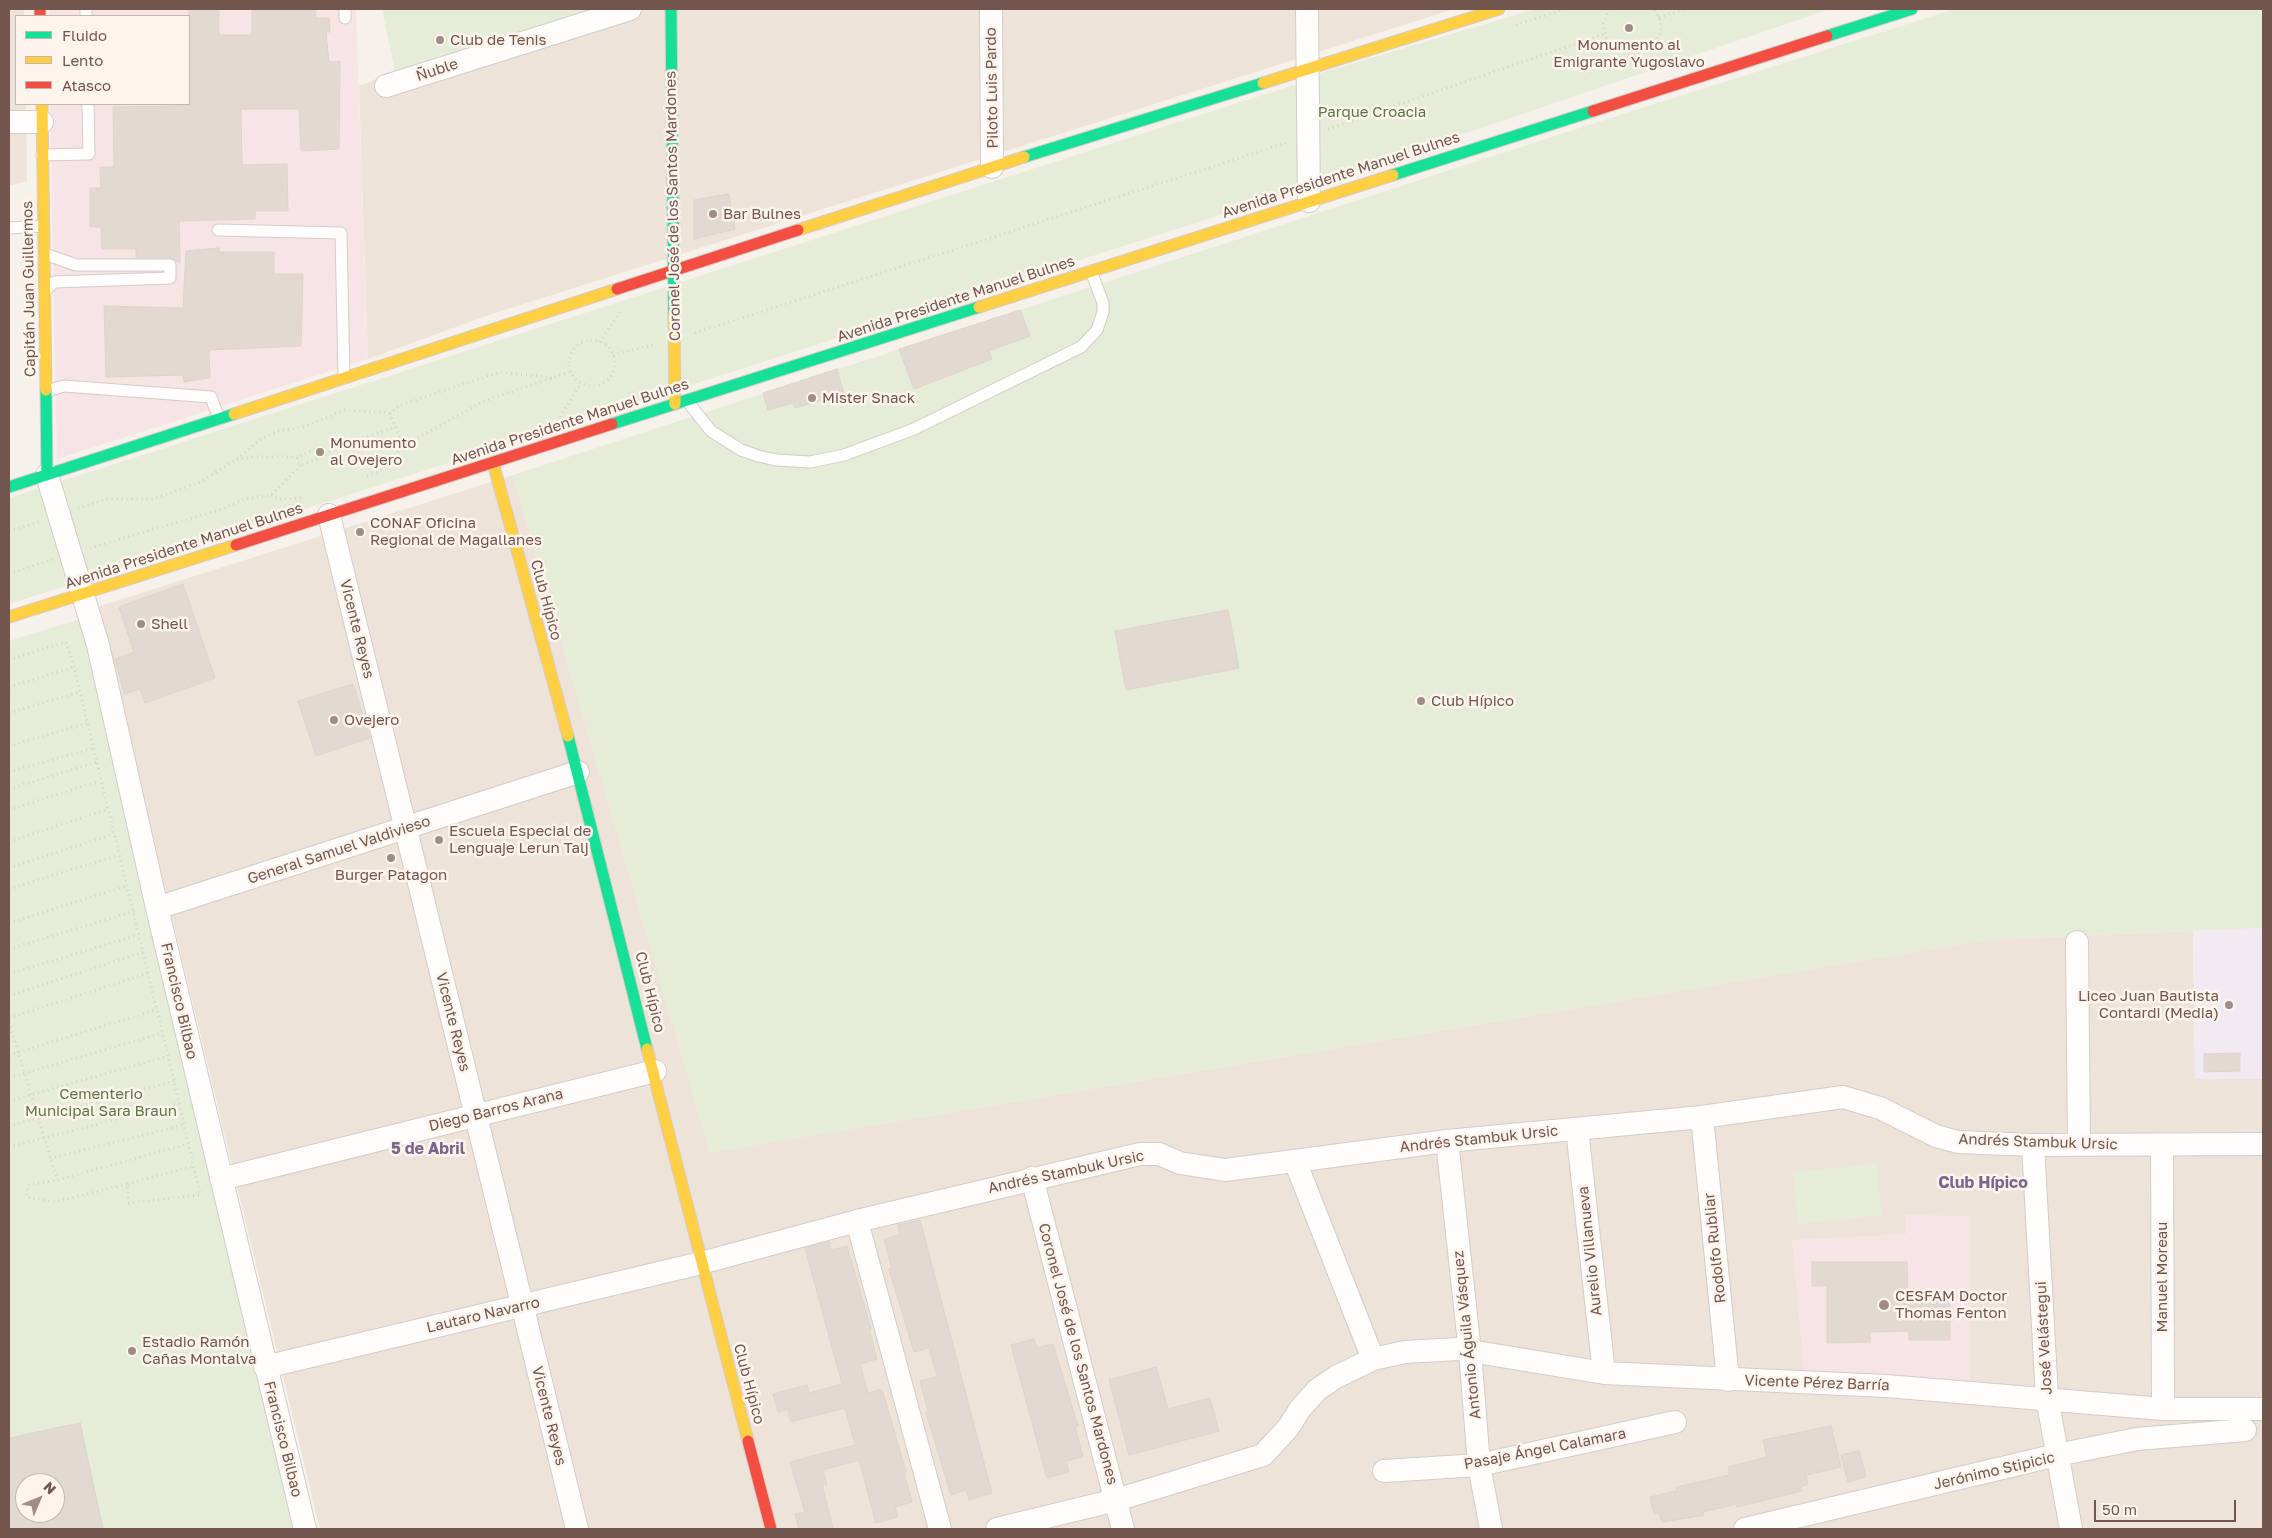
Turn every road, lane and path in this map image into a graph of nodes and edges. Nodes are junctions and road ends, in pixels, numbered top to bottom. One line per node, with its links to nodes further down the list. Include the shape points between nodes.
1 (630, 9): 13 (street, Ñuble)
2 (671, 9): 26 (main road, Coronel José de los Santos Mardones)
3 (991, 9): 19 (street, Piloto Luis Pardo)
4 (1306, 9): 12 (street)
5 (1499, 9): 12 (main road)
6 (1609, 9): 11 (path, via 1603,25)
7 (1655, 9): 10 (path)
8 (1686, 9): 10 (path)
9 (1912, 9): 20 (main road, Avenida Presidente Manuel Bulnes)
10 (1659, 18): 11 (path, via 1660,33 1656,42 1642,53 1623,54 1608,43)
11 (1604, 34): 17 (path)
12 (1308, 70): 17 (street); 19 (main road)
13 (386, 86)
14 (88, 105): 18 (lane, via 89,154)
15 (42, 113): 16 (street); 18 (main road, Capitán Juan Guillermos)
16 (9, 122)
17 (1308, 136): 20 (street); 28 (path)
18 (42, 156): 21 (main road, Capitán Juan Guillermos)
19 (992, 167): 26 (main road)
20 (1310, 201): 25 (main road, Avenida Presidente Manuel Bulnes)
21 (43, 226): 22 (lane); 24 (main road, Capitán Juan Guillermos)
22 (9, 228)
23 (218, 230): 32 (lane, via 341,233)
24 (44, 254): 27 (main road, Capitán Juan Guillermos); 27 (lane, via 76,264 170,265 170,278 54,282)
25 (1091, 271): 34 (main road, Avenida Presidente Manuel Bulnes); 34 (lane, via 1103,303 1103,312 1097,330 1081,348 914,428 844,455 810,462 758,456 711,432)
26 (674, 272): 28 (main road, Coronel José de los Santos Mardones); 32 (main road)
27 (44, 291): 33 (main road, Capitán Juan Guillermos)
28 (674, 339): 29 (path); 34 (main road, Coronel José de los Santos Mardones)
29 (613, 355): 30 (path, via 612,373 602,384 581,384); 30 (path, via 600,342 584,342 572,351)
30 (570, 372): 31 (path)
31 (552, 378): 35 (path, via 502,372 400,405); 39 (path, via 484,401)
32 (344, 379): 36 (main road)
33 (46, 391): 36 (lane, via 64,386 211,397); 44 (main road, Capitán Juan Guillermos)
34 (681, 402): 42 (main road, Avenida Presidente Manuel Bulnes)
35 (390, 413): 37 (path); 41 (path, via 345,410 303,427 278,431 261,439)
36 (219, 419): 44 (main road)
37 (396, 427): 38 (path); 39 (path)
38 (343, 444): 40 (path, via 323,446); 43 (path)
39 (403, 446): 45 (path, via 383,469)
40 (298, 457): 41 (path); 43 (path, via 297,462)
41 (237, 459): 50 (path, via 200,482 153,499 106,499)
42 (493, 463): 49 (main road, Avenida Presidente Manuel Bulnes); 66 (main road, Club Hípico)
43 (301, 465): 47 (path)
44 (47, 475): 46 (main road); 50 (street, Francisco Bilbao)
45 (366, 477)
46 (9, 487)
47 (270, 495): 48 (path, via 278,500); 52 (path, via 246,499)
48 (309, 497)
49 (329, 515): 54 (main road, Avenida Presidente Manuel Bulnes); 71 (street, Vicente Reyes)
50 (58, 516): 51 (path); 52 (street, Francisco Bilbao)
51 (9, 531)
52 (72, 553): 53 (path); 54 (street, Francisco Bilbao)
53 (9, 574)
54 (84, 593): 55 (main road, Avenida Presidente Manuel Bulnes); 78 (street, Francisco Bilbao)
55 (9, 617)
56 (9, 660): 57 (path, via 66,642)
57 (74, 667): 58 (path); 59 (path)
58 (9, 687)
59 (80, 692): 60 (path); 61 (path)
60 (9, 713)
61 (88, 723): 62 (path); 63 (path)
62 (9, 746)
63 (94, 748): 64 (path); 65 (path)
64 (97, 762): 68 (path); 69 (path)
65 (9, 772)
66 (578, 772): 71 (street, General Samuel Valdivieso); 95 (main road, Club Hípico)
67 (99, 781): 70 (path)
68 (9, 789)
69 (108, 809): 72 (path); 73 (path)
70 (9, 810)
71 (406, 828): 78 (street, General Samuel Valdivieso); 102 (street, Vicente Reyes)
72 (114, 834): 74 (path); 75 (path)
73 (9, 842)
74 (119, 854): 76 (path); 77 (path)
75 (9, 868)
76 (127, 886): 79 (path); 80 (path)
77 (9, 889)
78 (157, 908): 120 (street, Francisco Bilbao)
79 (133, 910): 81 (path); 83 (path)
80 (9, 923)
81 (138, 935): 84 (path); 86 (path)
82 (2077, 942): 114 (street)
83 (9, 949)
84 (143, 952): 85 (path); 87 (path)
85 (148, 973): 88 (path); 89 (path)
86 (9, 974)
87 (9, 996)
88 (156, 1010): 91 (path); 92 (path)
89 (9, 1018)
90 (9, 1022): 92 (path)
91 (162, 1033): 94 (path); 96 (path)
92 (18, 1052): 93 (path); 96 (path)
93 (9, 1055)
94 (168, 1056): 98 (path); 99 (path)
95 (654, 1070): 102 (street, Diego Barros Arana); 124 (main road, Club Hípico)
96 (24, 1074): 97 (path); 99 (path)
97 (9, 1078)
98 (174, 1081): 101 (path); 104 (path)
99 (31, 1095): 100 (path); 104 (path)
100 (9, 1101)
101 (179, 1103): 105 (path); 108 (path)
102 (476, 1115): 120 (street, Diego Barros Arana); 125 (street, Vicente Reyes)
103 (1702, 1117): 107 (street, Andrés Stambuk Ursic); 113 (street, Andrés Stambuk Ursic, via 1843,1098 1880,1108 1958,1142); 130 (street, Rodolfo Rubliar)
104 (38, 1118): 106 (path); 108 (path)
105 (184, 1125): 110 (path); 116 (path)
106 (9, 1126)
107 (1577, 1129): 109 (street, Andrés Stambuk Ursic); 129 (street, Aurelio Villanueva)
108 (44, 1138): 115 (path); 116 (path)
109 (1446, 1141): 117 (street, Andrés Stambuk Ursic); 126 (street, Antonio Águila Vásquez)
110 (188, 1144): 118 (path); 121 (path)
111 (2162, 1144): 112 (street, Andrés Stambuk Ursic); 114 (street, Andrés Stambuk Ursic); 133 (street, Manuel Moreau)
112 (2263, 1144)
113 (2033, 1145): 114 (street, Andrés Stambuk Ursic); 131 (street, José Velástegui)
114 (2079, 1145)
115 (9, 1147)
116 (50, 1158): 121 (path)
117 (1295, 1161): 119 (street, Andrés Stambuk Ursic, via 1225,1170 1180,1164 1159,1154 1140,1154); 127 (street)
118 (193, 1166): 122 (path); 122 (path, via 200,1194 129,1202)
119 (1032, 1178): 123 (street, Andrés Stambuk Ursic); 139 (street, Coronel José de los Santos Mardones)
120 (221, 1179): 128 (street, Francisco Bilbao)
121 (57, 1180): 122 (path, via 28,1185 27,1197 55,1202)
122 (127, 1184)
123 (858, 1221): 124 (street, Andrés Stambuk Ursic); 143 (street)
124 (701, 1263): 125 (street, Lautaro Navarro); 142 (main road, Club Hípico)
125 (522, 1305): 128 (street, Lautaro Navarro); 141 (street, Vicente Reyes)
126 (1470, 1352): 127 (street, Vicente Pérez Barría, via 1439,1349); 129 (street, Vicente Pérez Barría); 137 (street, Antonio Águila Vásquez)
127 (1373, 1358): 139 (street, Vicente Pérez Barría, via 1317,1390 1263,1455)
128 (266, 1367): 140 (street, Francisco Bilbao)
129 (1604, 1373): 130 (street, Vicente Pérez Barría)
130 (1728, 1380): 131 (street, Vicente Pérez Barría, via 1886,1386)
131 (2047, 1398): 133 (street, Vicente Pérez Barría); 136 (street, José Velástegui)
132 (2263, 1409): 133 (street, Vicente Pérez Barría)
133 (2163, 1410)
134 (1675, 1422): 137 (street, Pasaje Ángel Calamara)
135 (2245, 1430): 136 (street, Jerónimo Stipicic, via 2137,1439)
136 (2057, 1455): 147 (street, Jerónimo Stipicic); 148 (street, José Velástegui)
137 (1479, 1465): 138 (street, Pasaje Ángel Calamara); 146 (street, Antonio Águila Vásquez)
138 (1384, 1471)
139 (1116, 1500): 144 (street, Vicente Pérez Barría); 145 (street, Coronel José de los Santos Mardones)
140 (305, 1529)
141 (577, 1529)
142 (771, 1529)
143 (940, 1529)
144 (997, 1529)
145 (1123, 1529)
146 (1490, 1529)
147 (1745, 1529)
148 (2071, 1529)

